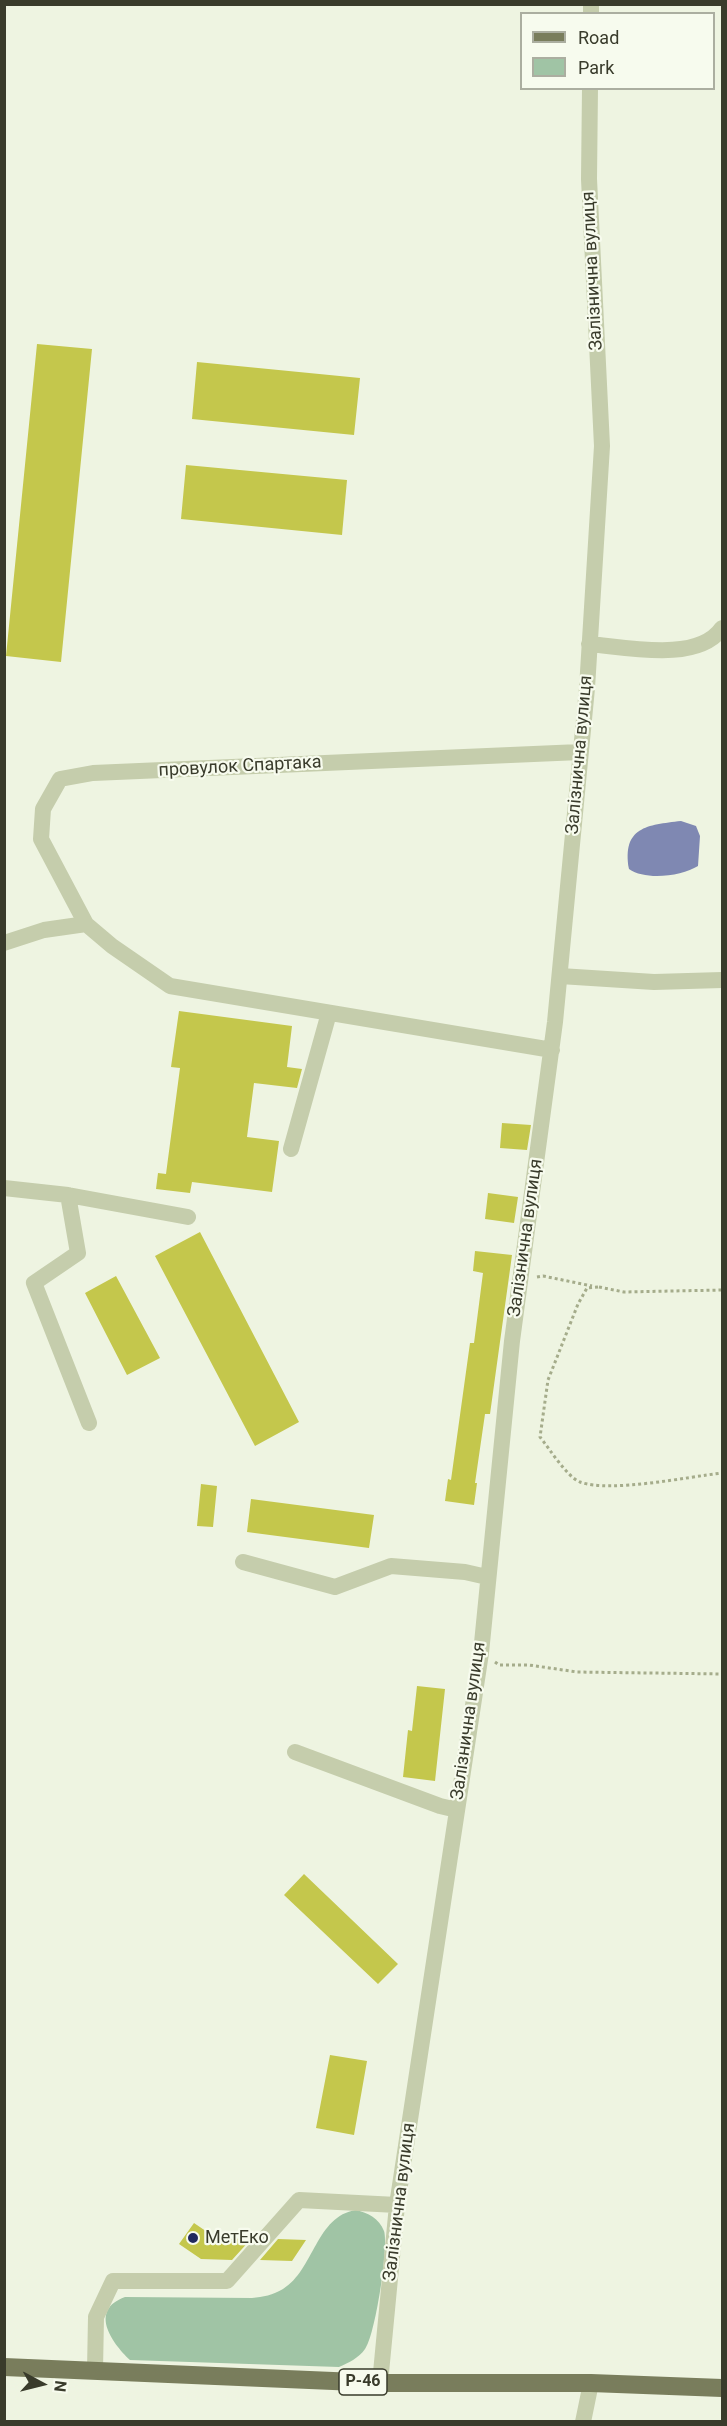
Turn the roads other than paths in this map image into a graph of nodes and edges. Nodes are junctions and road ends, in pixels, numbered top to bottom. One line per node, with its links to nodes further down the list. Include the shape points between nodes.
1 (590, 90): 3 (street, Залізнична вулиця, via 589,179 602,446)
2 (721, 632): 3 (street, via 696,646 661,652)
3 (589, 644): 4 (street, Залізнична вулиця)
4 (580, 752): 5 (street, провулок Спартака, via 93,773 60,779 43,809 41,838); 7 (street, Залізнична вулиця)
5 (86, 924): 6 (street, via 44,930); 9 (street, via 170,986)
6 (4, 943)
7 (560, 976): 8 (street); 10 (street, Залізнична вулиця)
8 (723, 980)
9 (329, 1013): 10 (street); 11 (street)
10 (552, 1050): 17 (street, Залізнична вулиця)
11 (291, 1149)
12 (4, 1188): 13 (street)
13 (68, 1195): 14 (street); 15 (street, via 78,1253 34,1283)
14 (188, 1217)
15 (89, 1423)
16 (243, 1562): 17 (street, via 335,1587 391,1566)
17 (487, 1577): 19 (street, Залізнична вулиця, via 481,1653)
18 (295, 1752): 19 (street)
19 (457, 1810): 20 (street, Залізнична вулиця)
20 (397, 2205): 22 (street, via 299,2199 227,2281 113,2281 96,2318); 23 (street, Залізнична вулиця)
21 (4, 2367): 22 (main road, Р-46)
22 (95, 2370): 23 (main road, Р-46)
23 (380, 2383): 24 (main road, Р-46)
24 (591, 2383): 25 (main road, Р-46); 26 (street)
25 (723, 2388)
26 (583, 2421)

